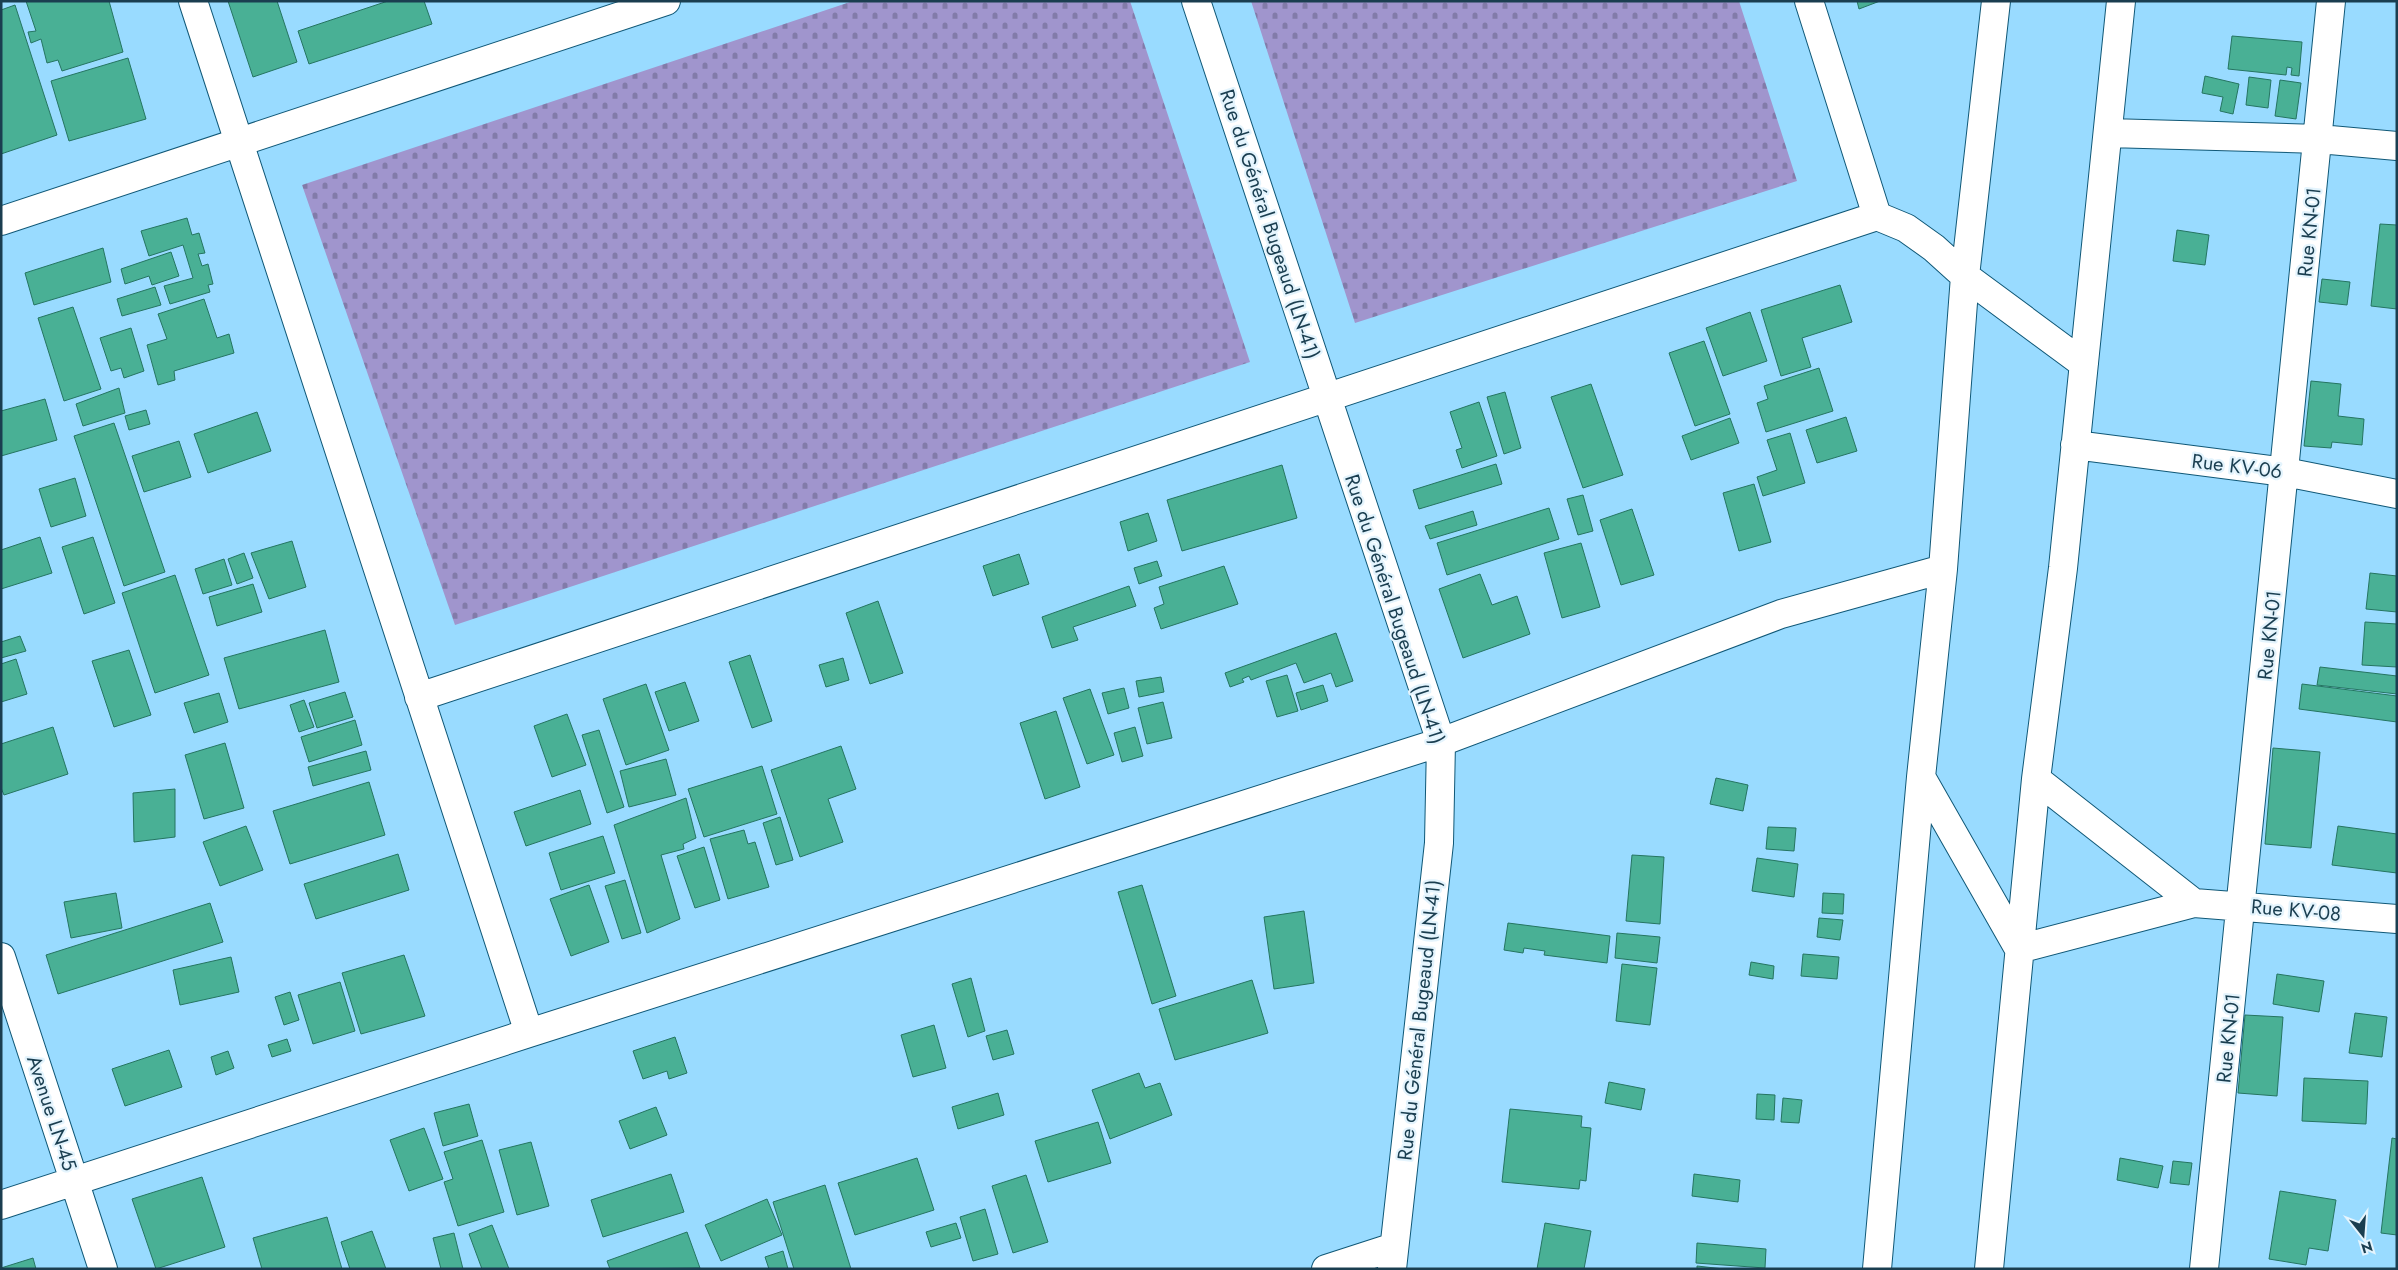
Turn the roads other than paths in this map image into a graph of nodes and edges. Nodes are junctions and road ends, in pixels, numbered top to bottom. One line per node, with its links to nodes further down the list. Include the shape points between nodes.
1 (193, 1): 10 (street)
2 (666, 1): 10 (street)
3 (1196, 1): 16 (street, Rue du Général Bugeaud (LN-41))
4 (1810, 1): 12 (street)
5 (1996, 1): 14 (street)
6 (2121, 1): 8 (street)
7 (2331, 1): 9 (street, Rue KN-01)
8 (2108, 133): 9 (street); 15 (street)
9 (2319, 139): 11 (street); 18 (street, Rue KN-01)
10 (240, 142): 13 (street); 21 (street)
11 (2397, 146)
12 (1878, 216): 14 (street, via 1906,228); 16 (street)
13 (1, 221)
14 (1965, 276): 15 (street); 20 (street)
15 (2084, 364): 17 (street)
16 (1327, 396): 21 (street); 22 (street, Rue du Général Bugeaud (LN-41))
17 (2075, 445): 18 (street, Rue KV-06); 24 (street)
18 (2285, 472): 19 (street, Rue KV-06); 26 (street, Rue KN-01)
19 (2397, 494)
20 (1943, 569): 22 (street, via 1782,614); 23 (street)
21 (419, 697): 30 (street)
22 (1441, 742): 30 (street); 33 (street, Rue du Général Bugeaud (LN-41), via 1439,843)
23 (1921, 777): 28 (street); 36 (street)
24 (2036, 779): 25 (street); 28 (street)
25 (2194, 903): 26 (street, Rue KV-08); 28 (street, Rue KV-08)
26 (2242, 906): 27 (street, Rue KV-08); 38 (street, Rue KN-01)
27 (2397, 919)
28 (2019, 950): 37 (street)
29 (1, 957): 31 (street, Avenue LN-45)
30 (529, 1033): 31 (street)
31 (75, 1181): 32 (street); 34 (street, Avenue LN-45)
32 (1, 1205)
33 (1393, 1258): 35 (street)
34 (103, 1269)
35 (1326, 1269)
36 (1877, 1269)
37 (1989, 1269)
38 (2204, 1269)

